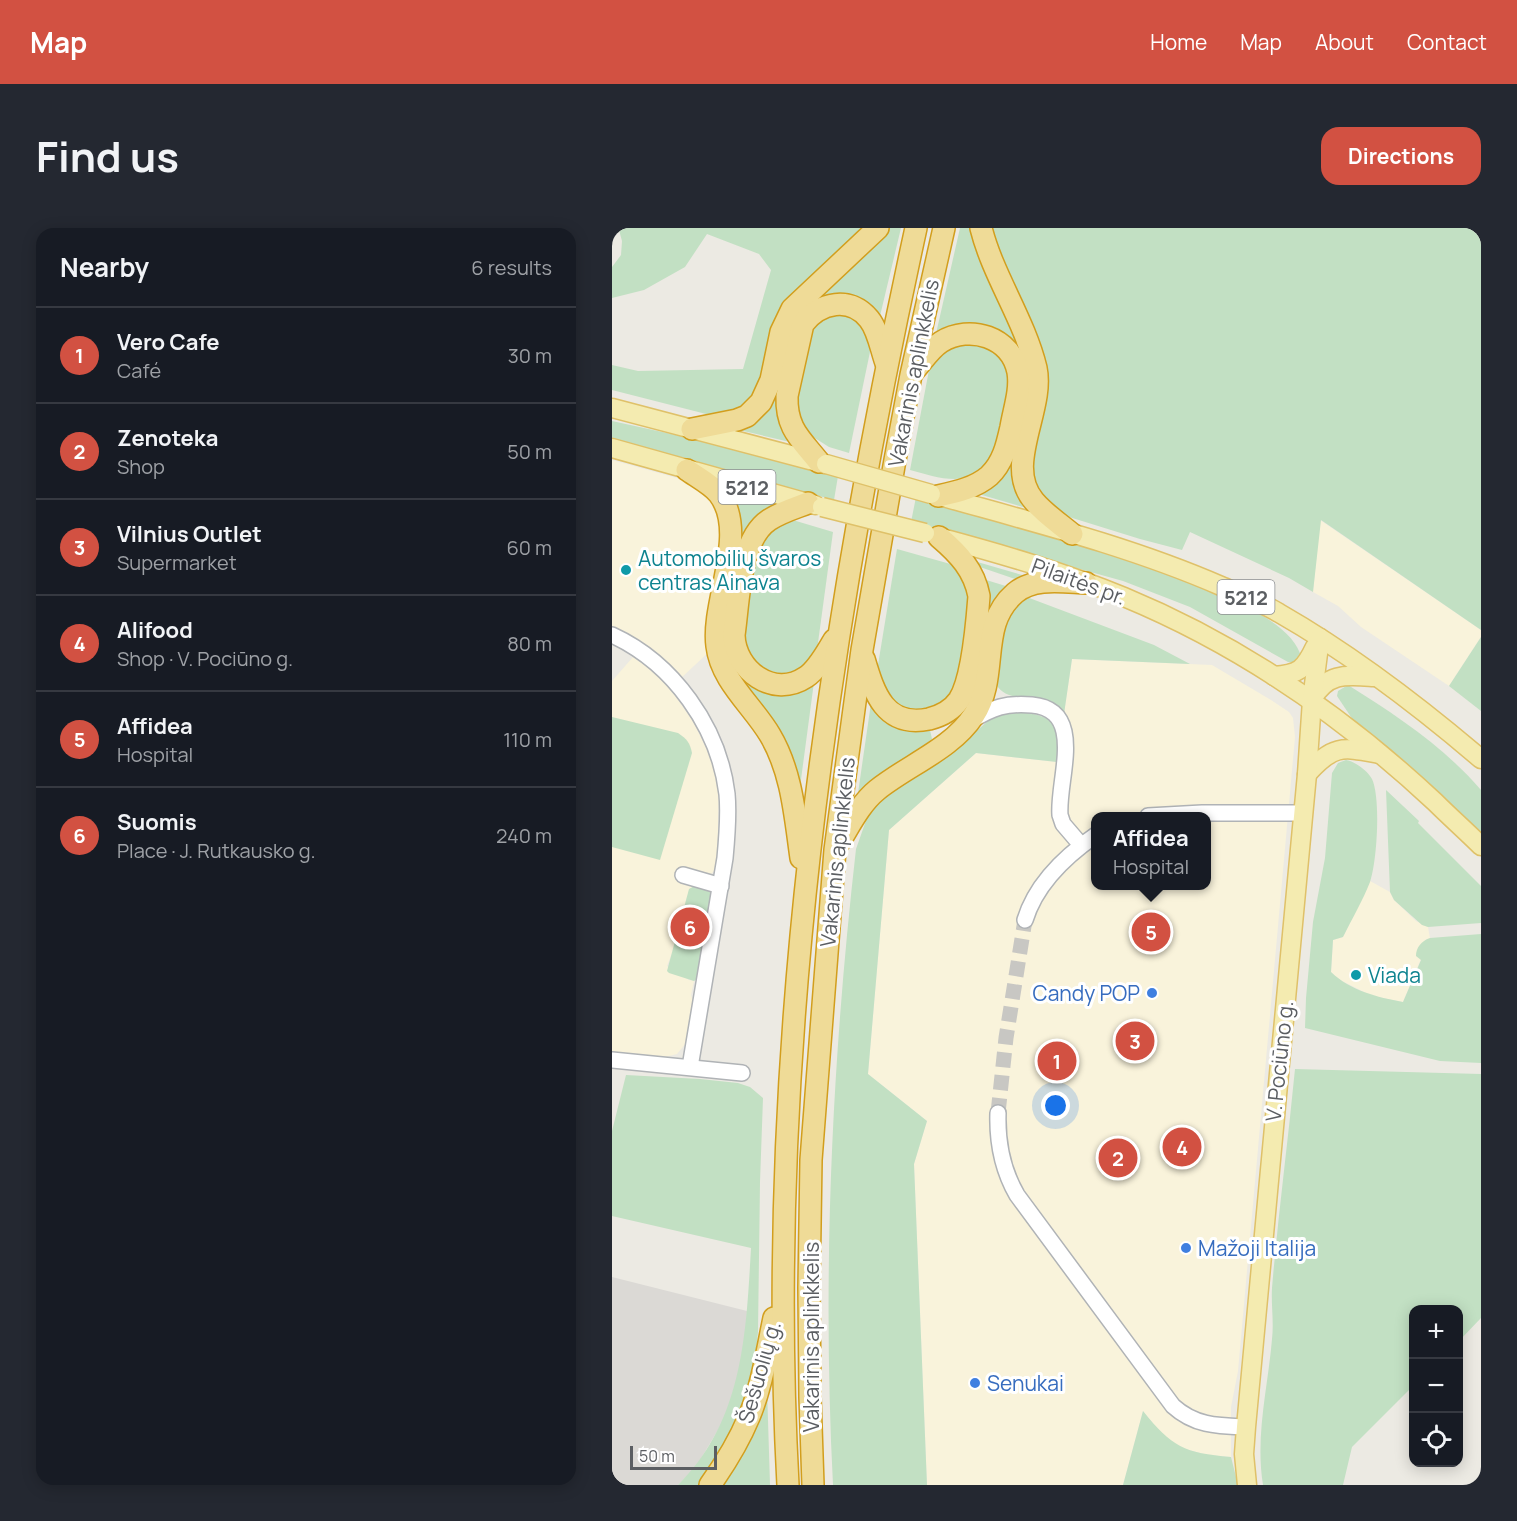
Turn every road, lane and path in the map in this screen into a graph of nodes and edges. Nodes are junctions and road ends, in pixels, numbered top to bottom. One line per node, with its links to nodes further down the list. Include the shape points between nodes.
1 (878, 228): 8 (highway, via 792,309 781,332 771,380 761,402 737,420)
2 (916, 228): 5 (highway, Vakarinis aplinkkelis)
3 (944, 228): 6 (highway, Vakarinis aplinkkelis)
4 (981, 228): 14 (highway, via 1036,370 1036,396 1023,458 1024,480 1034,501)
5 (886, 363): 10 (highway, via 869,319 852,307 823,307 809,316 787,407 794,432); 18 (highway, Vakarinis aplinkkelis)
6 (911, 375): 12 (highway, via 941,342 969,333 1000,343 1018,372 1008,439 999,465 982,482 964,490); 20 (highway, Vakarinis aplinkkelis)
7 (612, 408): 8 (main road, Pilaitės pr.)
8 (692, 429): 10 (main road, Pilaitės pr. / 5212)
9 (612, 448): 11 (main road, Pilaitės pr.)
10 (823, 463): 12 (main road, Pilaitės pr. / 5212, bridge)
11 (687, 470): 13 (main road, Pilaitės pr. / 5212); 38 (highway, via 719,494 729,517 730,539 716,631 718,657 771,736 782,760)
12 (934, 495): 14 (main road, Pilaitės pr. / 5212)
13 (815, 505): 15 (main road, Pilaitės pr. / 5212, bridge); 18 (highway, via 789,509 768,520 753,537 746,556 734,645 749,671 780,684 805,678)
14 (1072, 534): 19 (main road, Pilaitės pr. / 5212, via 1188,572 1277,612)
15 (932, 535): 16 (main road, Pilaitės pr. / 5212, via 1048,568); 20 (highway, via 968,566 979,596 969,673 959,700 950,710 928,719 911,721 897,717 884,707 872,688)
16 (1086, 583): 21 (main road, Pilaitės pr. / 5212, via 1151,609); 22 (highway, via 1037,583 1023,588 1006,602 994,624)
17 (612, 635): 37 (street, via 648,657 677,684 710,736 727,793 728,835)
18 (838, 635): 38 (highway, Vakarinis aplinkkelis)
19 (1320, 638): 21 (main road, via 1301,670); 23 (main road, Pilaitės pr. / 5212); 24 (main road, V. Pociūno g.)
20 (862, 650): 35 (highway, Vakarinis aplinkkelis)
21 (1274, 676): 24 (main road, Pilaitės pr. / 5212)
22 (988, 677): 25 (street, via 996,694); 26 (highway, via 984,697)
23 (1374, 677): 24 (main road, via 1331,679 1319,687); 28 (main road, Pilaitės pr. / 5212)
24 (1312, 700): 27 (main road, Pilaitės pr. / 5212); 29 (main road, V. Pociūno g.)
25 (1011, 703): 26 (street); 33 (street, via 1045,708 1063,725 1066,743 1060,815)
26 (971, 721): 35 (highway, via 875,791 857,812)
27 (1381, 754): 29 (main road, via 1336,749); 34 (main road, Pilaitės pr. / 5212)
28 (1481, 759)
29 (1306, 774): 31 (main road, V. Pociūno g.)
30 (1211, 813): 31 (street)
31 (1303, 813): 45 (main road, V. Pociūno g.)
32 (1091, 839): 33 (street)
33 (1081, 845): 39 (street, via 1038,889)
34 (1481, 846)
35 (835, 850): 48 (highway, Vakarinis aplinkkelis, via 811,1160)
36 (683, 875): 37 (street)
37 (721, 886): 41 (street)
38 (805, 887): 44 (highway, Vakarinis aplinkkelis, via 790,1072)
39 (1025, 920)
40 (612, 1060): 41 (street)
41 (690, 1067): 42 (street)
42 (742, 1072)
43 (998, 1113): 45 (street, via 1002,1159 1017,1195 1173,1406 1197,1422)
44 (782, 1286): 46 (highway, Šešuolių g., via 750,1416); 47 (highway, Vakarinis aplinkkelis)
45 (1246, 1426): 49 (main road, V. Pociūno g.)
46 (710, 1485)
47 (788, 1485)
48 (813, 1485)
49 (1247, 1485)

